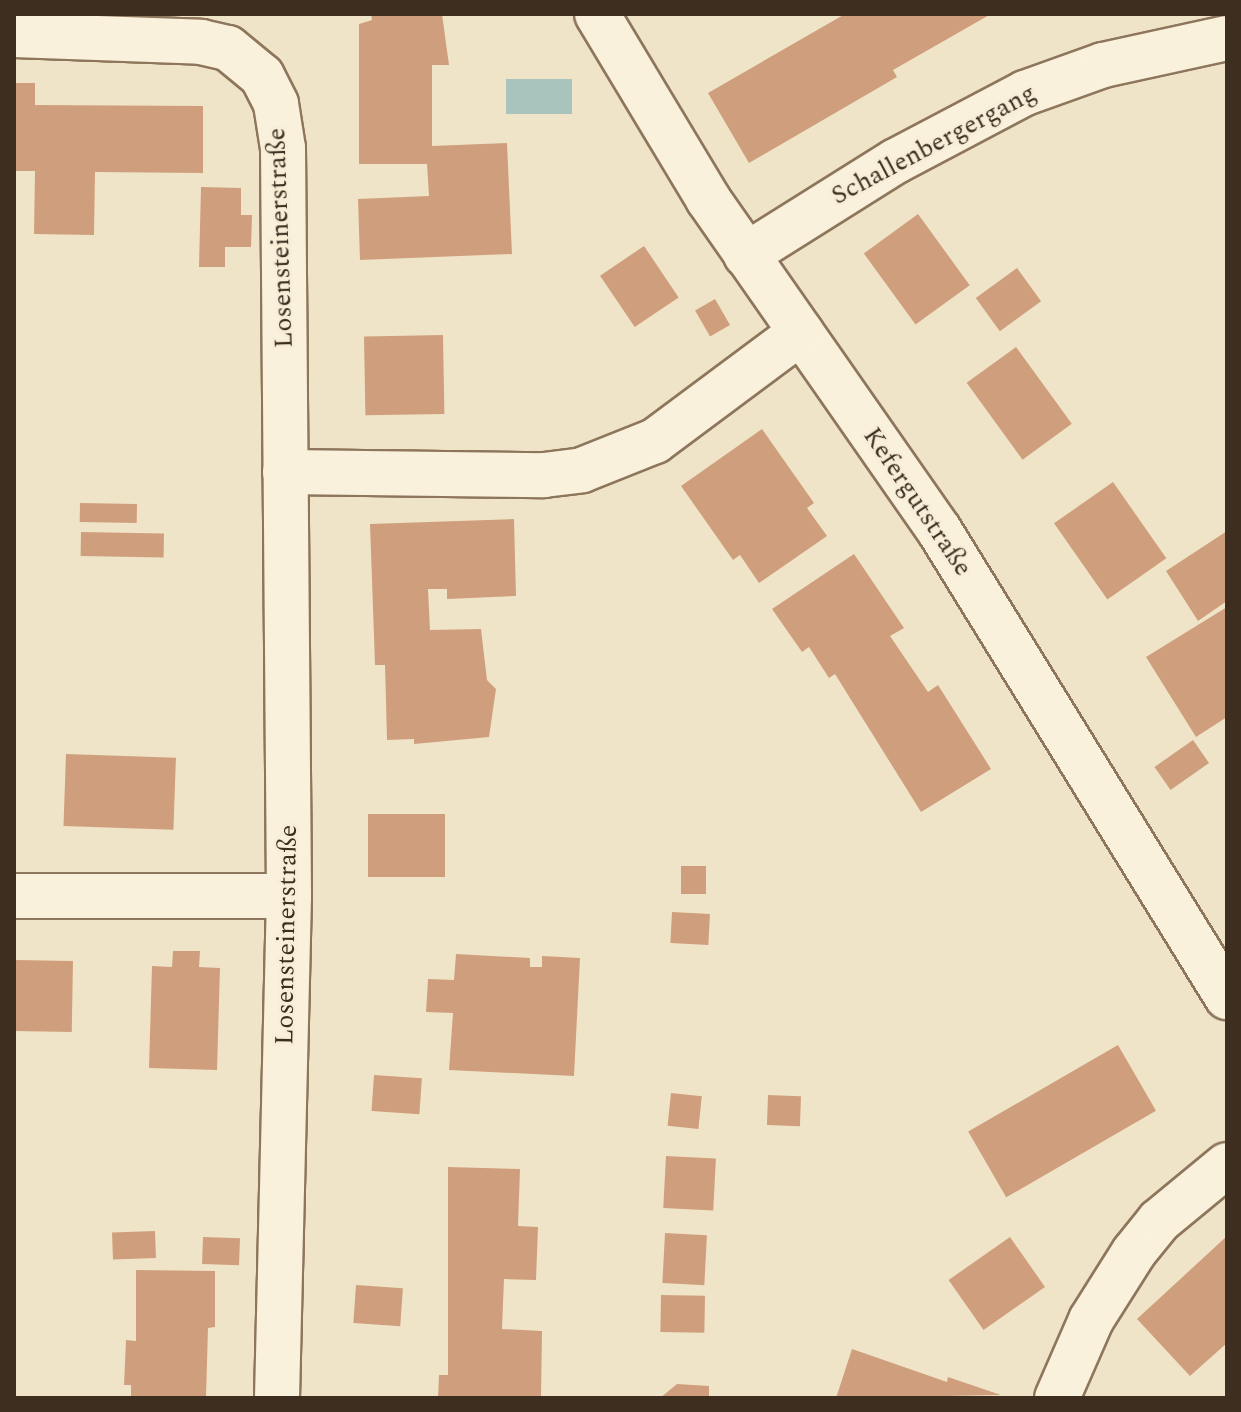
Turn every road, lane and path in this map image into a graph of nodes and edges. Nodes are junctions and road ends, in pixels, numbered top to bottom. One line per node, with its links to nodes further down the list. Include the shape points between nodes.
1 (597, 14): 4 (street, Kefergutstraße, via 649,106)
2 (14, 35): 6 (street, Losensteinerstraße, via 201,42 228,48 267,82 283,148)
3 (1227, 38): 4 (street, Schallenbergergang, via 1103,65 1025,93 896,161)
4 (746, 255): 5 (street, Kefergutstraße)
5 (801, 332): 6 (street, via 655,441 582,470 544,475); 9 (street, Kefergutstraße, via 939,530)
6 (285, 472): 8 (street, Losensteinerstraße)
7 (14, 896): 8 (street)
8 (289, 896): 11 (street, Losensteinerstraße)
9 (1227, 997)
10 (1227, 1165): 12 (street, via 1159,1221 1134,1252 1091,1320)
11 (277, 1398)
12 (1057, 1398)

